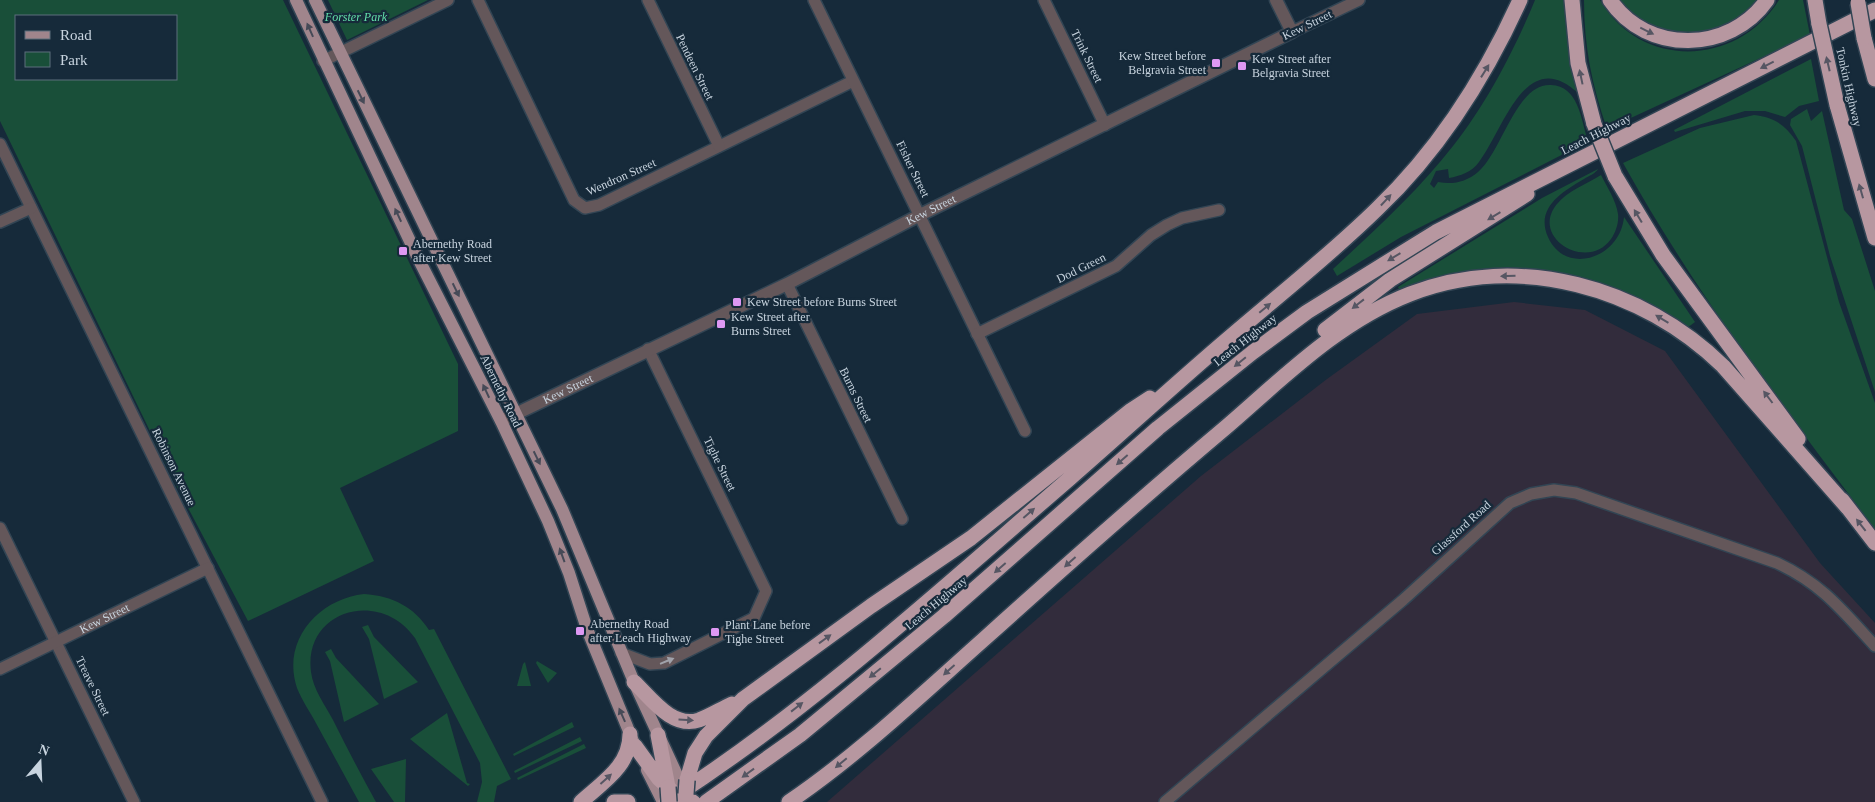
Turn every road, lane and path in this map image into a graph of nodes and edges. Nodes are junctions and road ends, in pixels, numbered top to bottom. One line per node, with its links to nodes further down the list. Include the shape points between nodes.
1 (296, 0): 19 (main road, Abernethy Road, one-way to 1)
2 (315, 0): 18 (main road, Abernethy Road)
3 (448, 0): 18 (street)
4 (478, 0): 24 (street, Wendron Street, via 574,200 585,208 599,205)
5 (648, 0): 24 (street, Pendeen Street)
6 (814, 0): 21 (street, Fisher Street)
7 (1044, 0): 22 (street, Trink Street)
8 (1276, 0): 17 (street)
9 (1359, 0): 17 (street, Kew Street)
10 (1520, 0): 34 (highway, Leach Highway, one-way to 10, via 1343,241 1407,178 1480,79 1497,52)
11 (1572, 0): 39 (highway, one-way to 11, bridge, via 1663,255 1615,176 1594,124 1578,63)
12 (1610, 0): 13 (highway, one-way to 13, via 1624,17 1641,29 1665,39 1681,41 1707,40 1729,32 1748,21)
13 (1767, 0)
14 (1815, 0): 30 (highway, Tonkin Highway, one-way to 14, bridge, via 1837,105)
15 (1857, 2): 20 (highway, bridge)
16 (1875, 10): 25 (highway, Leach Highway, one-way to 25)
17 (1292, 32): 22 (street, Kew Street)
18 (340, 53): 19 (street); 35 (main road, Abernethy Road, one-way to 35)
19 (324, 61): 36 (main road, Abernethy Road, one-way to 19, via 417,256)
20 (1875, 79)
21 (853, 80): 24 (street, Wendron Street); 28 (street, Fisher Street)
22 (1106, 125): 28 (street, Kew Street)
23 (0, 144): 26 (street, Robinson Avenue)
24 (719, 146)
25 (1563, 168): 38 (highway, one-way to 38, via 1511,206 1362,300 1275,373); 59 (highway, Leach Highway, one-way to 59, via 1436,232 1307,312 1158,428 929,628 800,735)
26 (31, 208): 29 (street); 43 (street, Robinson Avenue)
27 (1219, 210): 32 (street, Dod Green, via 1182,218 1167,225 1116,266)
28 (920, 215): 31 (street, Kew Street); 32 (street, Fisher Street)
29 (0, 222)
30 (1875, 238)
31 (787, 284): 33 (street, Kew Street); 40 (street, Burns Street)
32 (977, 334): 37 (street, Fisher Street)
33 (648, 349): 35 (street, Kew Street); 46 (street, Tighe Street, one-way to 33, via 650,664 664,663 754,618 766,591)
34 (1189, 373): 49 (highway, one-way to 34, via 971,538 1130,411); 53 (highway, Leach Highway, one-way to 34, via 759,737 846,670)
35 (516, 414): 36 (street, Kew Street); 46 (main road, Abernethy Road, one-way to 46, via 562,509)
36 (501, 421): 51 (main road, Abernethy Road, one-way to 36, via 587,629 559,546)
37 (1025, 431)
38 (1205, 445): 39 (highway, one-way to 38, via 1723,366 1683,331 1610,294 1529,276 1446,283 1367,314 1343,328); 52 (highway, one-way to 52)
39 (1848, 508): 42 (highway, one-way to 39)
40 (902, 519)
41 (0, 528): 44 (street, Treave Street)
42 (1875, 543)
43 (208, 568): 44 (street, Kew Street); 55 (street, Robinson Avenue)
44 (56, 642): 47 (street, Kew Street); 54 (street, Treave Street)
45 (1875, 646): 63 (street, Glassford Road, via 1825,592 1803,575 1777,563 1576,493 1554,490 1531,494 1510,503 1492,517 1403,600)
46 (622, 653): 48 (main road, Abernethy Road)
47 (0, 669)
48 (634, 682): 49 (highway, one-way to 49, via 666,713 688,721 698,720); 50 (main road, Abernethy Road)
49 (743, 699): 53 (highway, via 706,736)
50 (658, 735): 53 (highway)
51 (633, 740): 53 (highway, via 646,763); 56 (highway, one-way to 51, via 623,762)
52 (818, 782): 60 (highway); 61 (highway); 62 (highway)
53 (678, 793)
54 (134, 802)
55 (322, 802)
56 (581, 802)
57 (614, 802): 58 (highway)
58 (628, 802)
59 (706, 802)
60 (776, 802)
61 (789, 802)
62 (800, 802)
63 (1165, 802)

